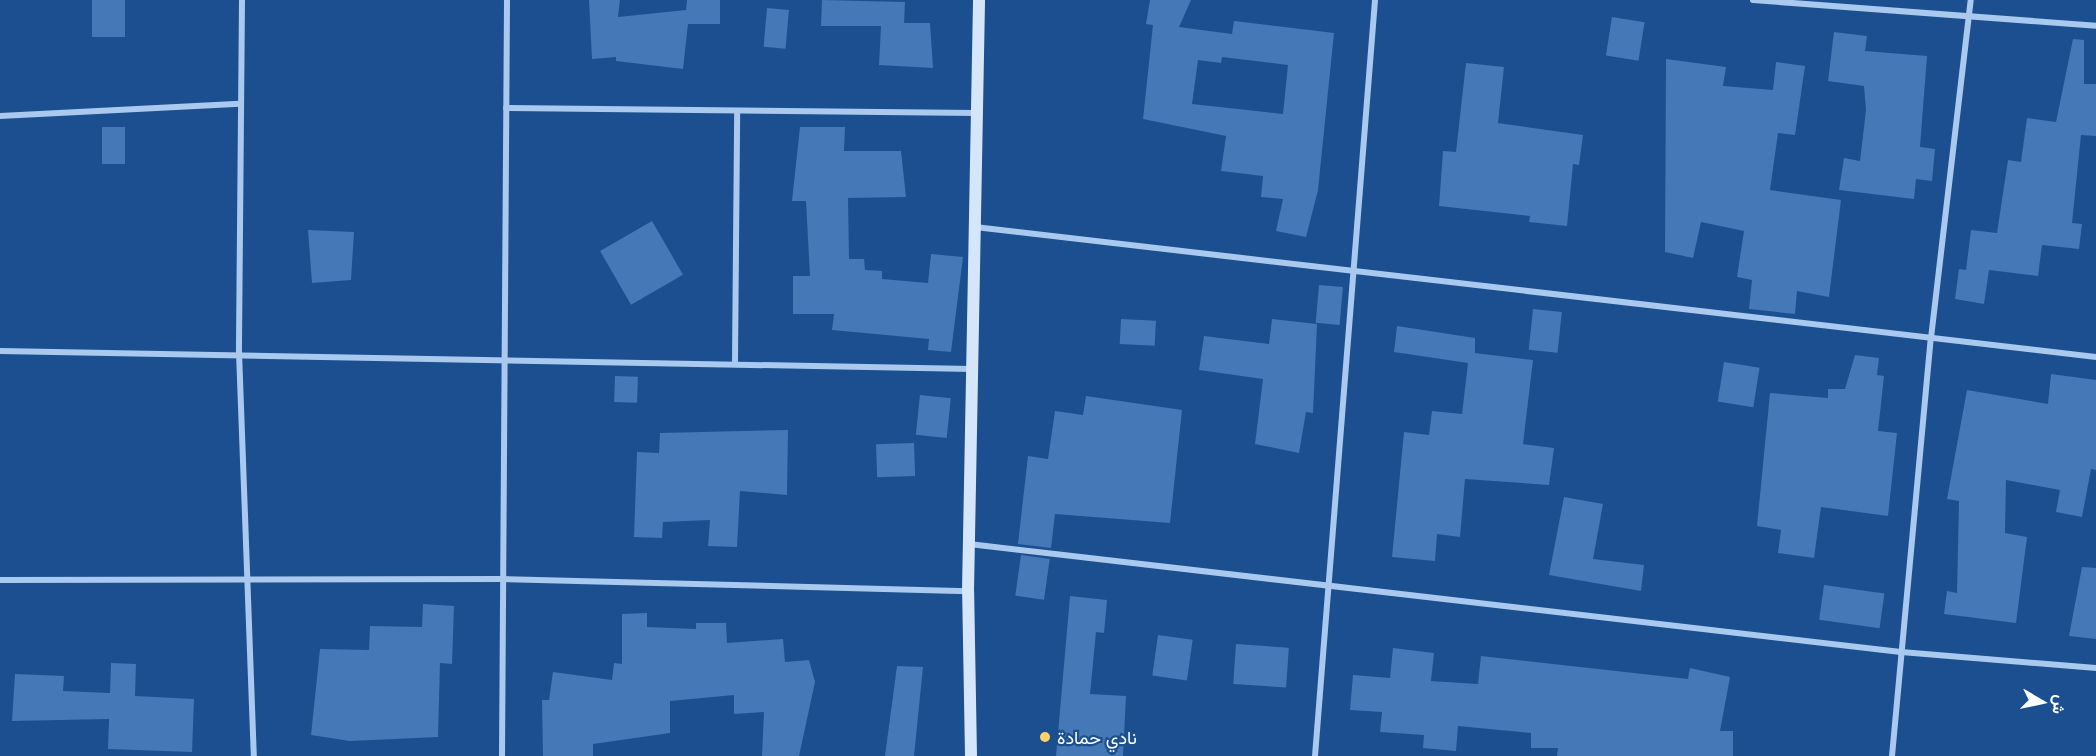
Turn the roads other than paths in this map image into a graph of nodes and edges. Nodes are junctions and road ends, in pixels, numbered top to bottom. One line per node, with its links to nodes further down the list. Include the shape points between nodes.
1 (242, 0): 9 (street)
2 (507, 0): 10 (street)
3 (979, 0): 11 (street)
4 (1375, 0): 15 (street)
5 (1753, 0): 7 (street)
6 (1971, 0): 7 (street)
7 (1969, 16): 8 (street); 16 (street)
8 (2096, 26)
9 (240, 104): 13 (street); 18 (street)
10 (506, 108): 12 (street); 19 (street)
11 (976, 112): 12 (street); 14 (street)
12 (737, 114): 21 (street)
13 (0, 116)
14 (975, 227): 15 (street); 22 (street)
15 (1353, 270): 16 (street); 27 (street)
16 (1931, 338): 20 (street); 29 (street)
17 (0, 351): 18 (street)
18 (239, 352): 19 (street); 26 (street)
19 (503, 356): 21 (street); 24 (street)
20 (2096, 357)
21 (735, 361): 22 (street)
22 (972, 369): 23 (street)
23 (969, 544): 27 (street); 28 (street)
24 (502, 579): 26 (street); 28 (street); 32 (street)
25 (0, 580): 26 (street)
26 (246, 580): 31 (street)
27 (1330, 588): 29 (street); 34 (street)
28 (968, 591): 33 (street)
29 (1901, 652): 30 (street); 35 (street)
30 (2096, 668)
31 (254, 756)
32 (502, 756)
33 (971, 756)
34 (1315, 756)
35 (1892, 756)

